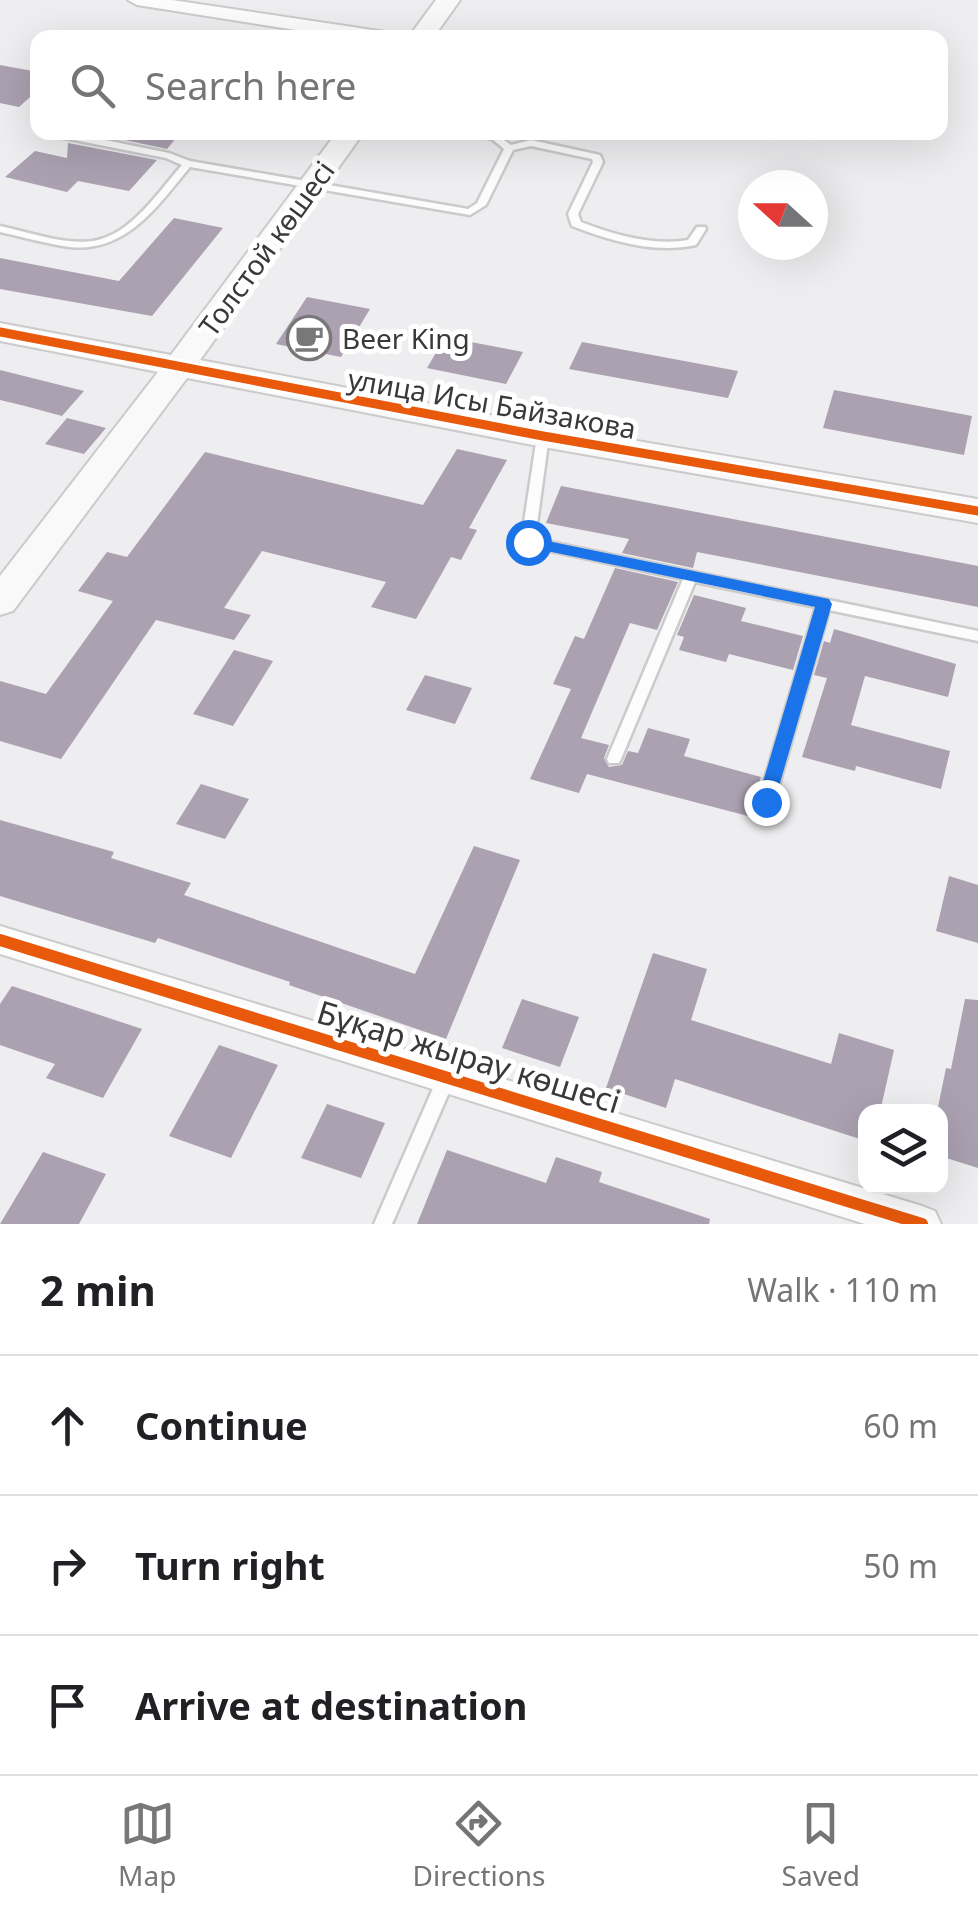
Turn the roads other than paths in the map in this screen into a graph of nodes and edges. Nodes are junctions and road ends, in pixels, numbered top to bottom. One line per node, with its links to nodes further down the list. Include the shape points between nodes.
1 (144, 0): 3 (street)
2 (448, 0): 4 (street)
3 (335, 30)
4 (426, 30)
5 (89, 140): 9 (lane)
6 (344, 140): 10 (street, Толстой көшесі)
7 (499, 140): 8 (lane)
8 (509, 148): 10 (lane, via 481,205 470,212); 12 (lane, via 531,143 596,156 573,214 576,224 590,230 671,246 692,243)
9 (188, 164): 10 (lane); 11 (lane, via 130,226 109,239 75,243)
10 (312, 186): 14 (street, Толстой көшесі)
11 (0, 229)
12 (700, 229)
13 (0, 332): 14 (street, улица Исы Байзакова)
14 (179, 368): 15 (street, улица Исы Байзакова); 18 (street, Толстой көшесі)
15 (543, 436): 16 (street, улица Исы Байзакова); 17 (lane, via 528,542)
16 (978, 510)
17 (691, 576): 19 (lane); 21 (lane)
18 (0, 602)
19 (824, 604): 20 (lane); 22 (lane)
20 (978, 636)
21 (614, 759)
22 (766, 802)
23 (0, 940): 24 (street, Бұқар жырау көшесі)
24 (448, 1075): 25 (lane); 26 (street, Бұқар жырау көшесі)
25 (384, 1224)
26 (922, 1224)

